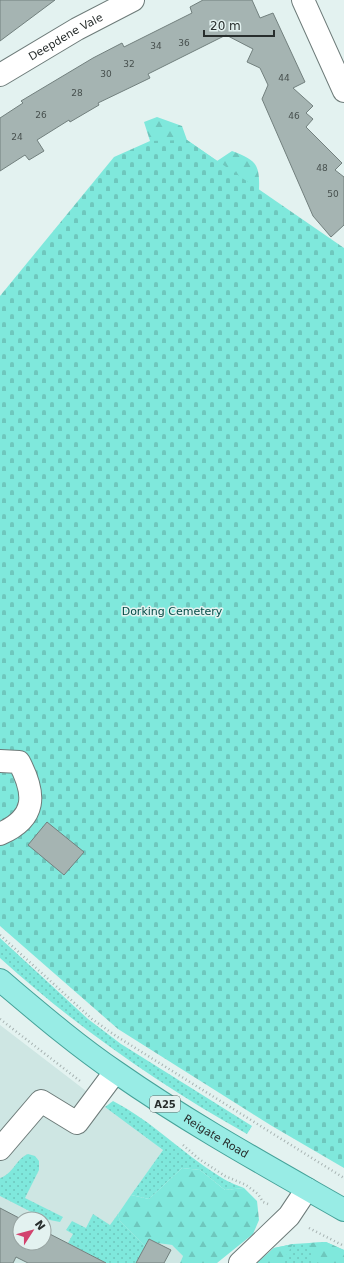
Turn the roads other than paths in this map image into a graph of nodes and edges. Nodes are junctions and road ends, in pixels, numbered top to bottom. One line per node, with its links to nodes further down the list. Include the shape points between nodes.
1 (133, 0): 3 (street, Deepdene Vale, via 77,28)
2 (303, 0): 4 (street)
3 (0, 75)
4 (344, 91)
5 (0, 760): 6 (street, via 19,762 30,788 31,800 26,816 14,828)
6 (0, 834)
7 (0, 980): 8 (main road, Reigate Road / A25)
8 (115, 1072): 9 (street, via 77,1123 40,1101); 10 (main road, Reigate Road / A25, via 183,1116)
9 (0, 1149)
10 (307, 1189): 11 (main road, Reigate Road / A25); 12 (street, via 289,1216)
11 (344, 1210)
12 (240, 1263)

